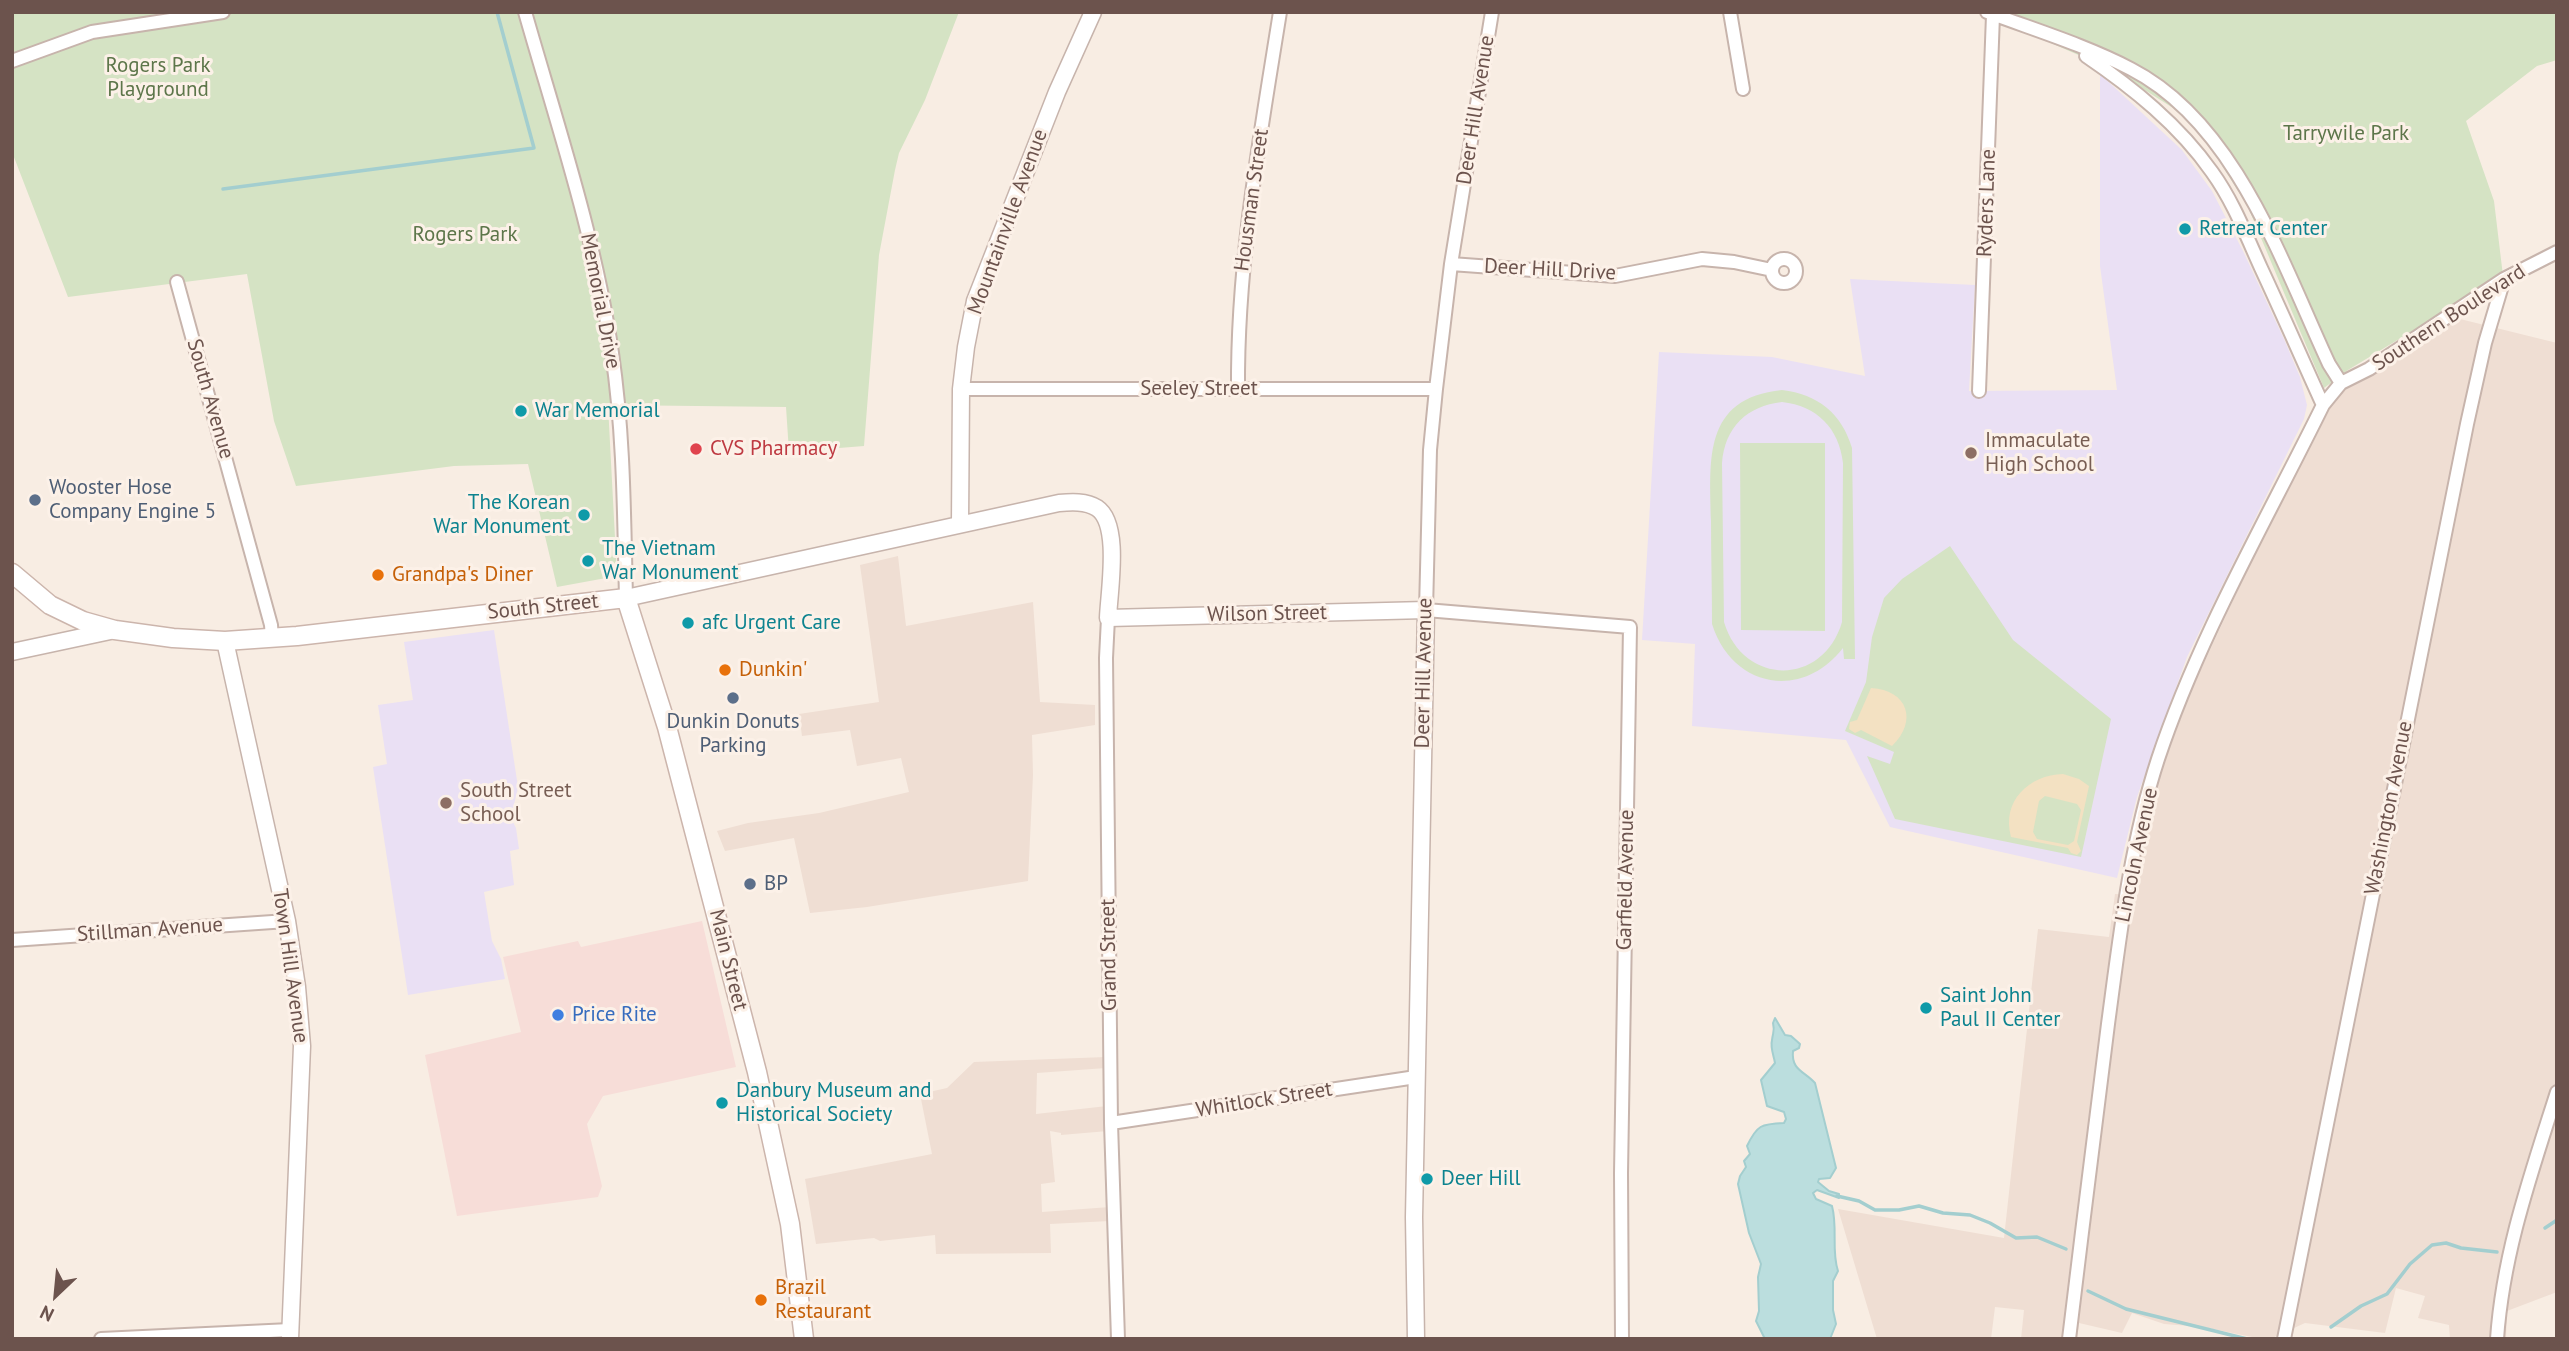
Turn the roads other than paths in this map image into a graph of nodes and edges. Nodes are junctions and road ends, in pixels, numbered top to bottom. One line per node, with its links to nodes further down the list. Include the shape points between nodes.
1 (223, 12): 9 (street, via 92,32)
2 (525, 12): 25 (street, Memorial Drive, via 598,277 612,351 621,421)
3 (1093, 12): 17 (street, Mountainville Avenue, via 986,268 975,300)
4 (1280, 12): 18 (street, Housman Street, via 1244,253)
5 (1492, 12): 12 (street, Deer Hill Avenue)
6 (1730, 12): 10 (street)
7 (1990, 13): 8 (street); 20 (street, Ryders Lane)
8 (2060, 39): 16 (street, via 2132,69 2169,94 2201,124 2250,195); 21 (street, via 2120,79 2186,139 2212,172 2232,204)
9 (12, 61)
10 (1743, 89)
11 (2557, 251): 14 (street, Southern Boulevard)
12 (1451, 264): 13 (street, Deer Hill Drive, via 1615,276 1702,259); 19 (street, Deer Hill Avenue)
13 (1772, 270)
14 (2504, 279): 16 (street, Southern Boulevard); 44 (street, Washington Avenue, via 2467,424)
15 (177, 282): 29 (street, South Avenue, via 232,473)
16 (2341, 383): 21 (street, Southern Boulevard)
17 (961, 389): 18 (street, Seeley Street); 22 (street, Mountainville Avenue)
18 (1238, 389): 19 (street, Seeley Street)
19 (1436, 389): 26 (street, Deer Hill Avenue)
20 (1979, 391)
21 (2323, 405): 43 (street, Lincoln Avenue, via 2182,697 2144,807 2123,905)
22 (960, 524): 23 (street, South Street, via 1059,503 1096,507 1108,520); 25 (street, South Street)
23 (1111, 572): 27 (street, Grand Street)
24 (12, 573): 28 (main road, South Street, via 50,605)
25 (626, 598): 29 (main road, South Street); 38 (main road, Main Street, via 667,727 757,1072 790,1224)
26 (1426, 610): 27 (street, Wilson Street); 34 (street, Deer Hill Avenue); 42 (street, Garfield Avenue, via 1630,627)
27 (1108, 618): 36 (street, Grand Street)
28 (115, 630): 30 (main road, South Street); 31 (street)
29 (272, 638): 30 (main road, South Street)
30 (225, 641): 32 (street, Town Hill Avenue)
31 (12, 652)
32 (287, 920): 33 (street, Stillman Avenue); 37 (street, Town Hill Avenue, via 302,1046)
33 (12, 940)
34 (1416, 1077): 36 (street, Whitlock Street); 41 (street, Deer Hill Avenue)
35 (2557, 1093): 45 (street, via 2510,1249)
36 (1111, 1123): 40 (street, Grand Street)
37 (290, 1335): 39 (street)
38 (802, 1335)
39 (101, 1339)
40 (1118, 1339)
41 (1416, 1339)
42 (1622, 1339)
43 (2069, 1339)
44 (2284, 1339)
45 (2497, 1339)

